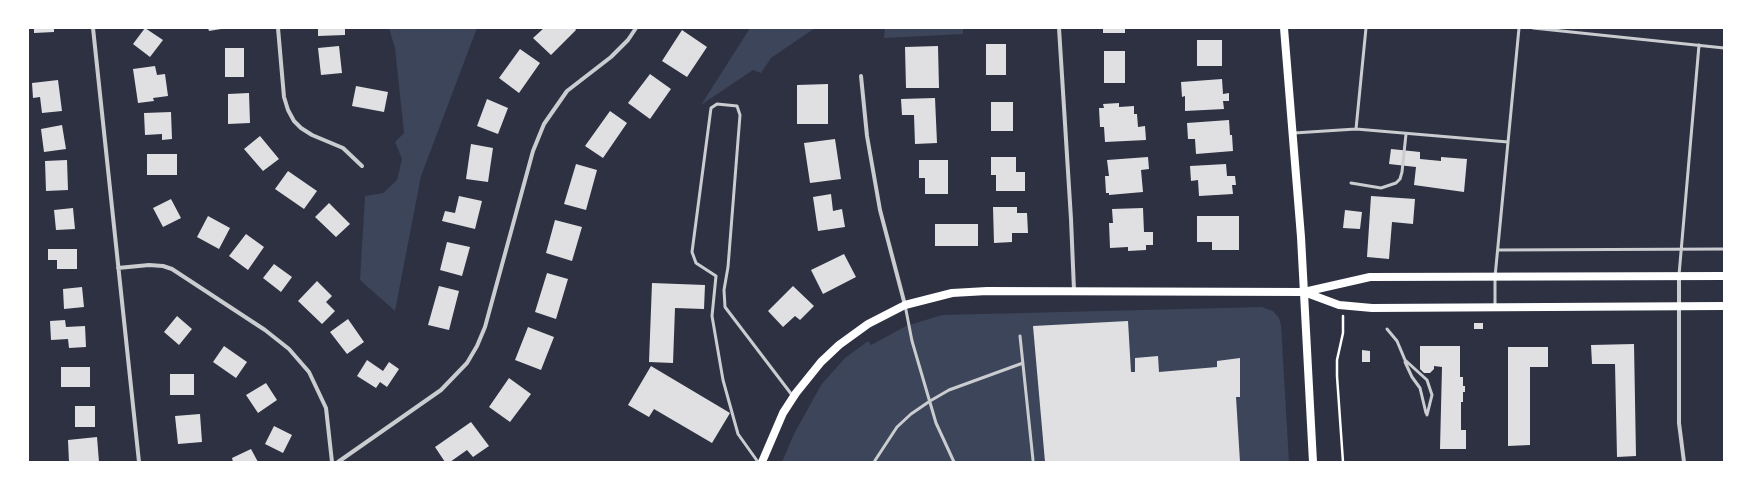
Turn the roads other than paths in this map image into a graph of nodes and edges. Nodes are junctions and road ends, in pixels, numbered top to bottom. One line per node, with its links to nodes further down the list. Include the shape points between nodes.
1 (93, 28): 21 (street)
2 (278, 28): 16 (street, via 284,98 294,121 312,135 343,148)
3 (636, 28): 41 (street, via 611,57 567,92 544,124 533,151 485,327 467,363 441,390)
4 (1059, 28): 25 (street)
5 (1284, 28): 13 (main road)
6 (1366, 28): 12 (lane)
7 (1519, 28): 15 (lane)
8 (1533, 28): 9 (lane)
9 (1699, 45): 10 (lane); 20 (lane)
10 (1724, 48)
11 (861, 76): 27 (street, via 867,136 880,210)
12 (1356, 129): 13 (lane); 14 (lane)
13 (1294, 133): 26 (main road)
14 (1406, 134): 15 (lane); 17 (lane, via 1402,172 1396,183 1381,188)
15 (1508, 142): 19 (lane)
16 (362, 166)
17 (1351, 183)
18 (1724, 249): 20 (lane)
19 (1498, 250): 20 (lane); 24 (lane)
20 (1681, 250): 22 (lane)
21 (118, 268): 39 (street); 40 (street, via 149,265 172,269 265,330 289,349 309,372 326,408)
22 (1679, 275): 23 (main road); 24 (main road); 28 (street)
23 (1724, 276)
24 (1495, 277): 26 (main road, via 1370,277); 30 (lane)
25 (1074, 290): 26 (main road); 27 (main road, via 952,293)
26 (1304, 292): 30 (main road, via 1343,306); 45 (main road)
27 (905, 306): 35 (main road, via 868,324 839,345 807,377); 36 (lane, via 912,342)
28 (1679, 306): 29 (main road); 30 (main road); 46 (street, via 1679,423)
29 (1724, 306)
30 (1495, 307)
31 (1387, 328): 33 (lane, via 1397,340)
32 (1020, 336): 34 (lane)
33 (1404, 360): 33 (lane, via 1427,380 1432,395 1426,415 1420,388)
34 (1023, 363): 36 (lane, via 949,390); 37 (lane)
35 (794, 397): 42 (lane, via 725,307 724,290 740,115 737,106 717,104 711,108 692,252 696,263 716,276 712,316 723,380 738,434); 43 (main road, via 783,413)
36 (930, 401): 38 (lane, via 897,428); 44 (lane, via 936,423)
37 (1033, 460)
38 (876, 461)
39 (139, 462)
40 (332, 462)
41 (338, 462)
42 (758, 462)
43 (762, 462)
44 (954, 462)
45 (1313, 462)
46 (1684, 462)

